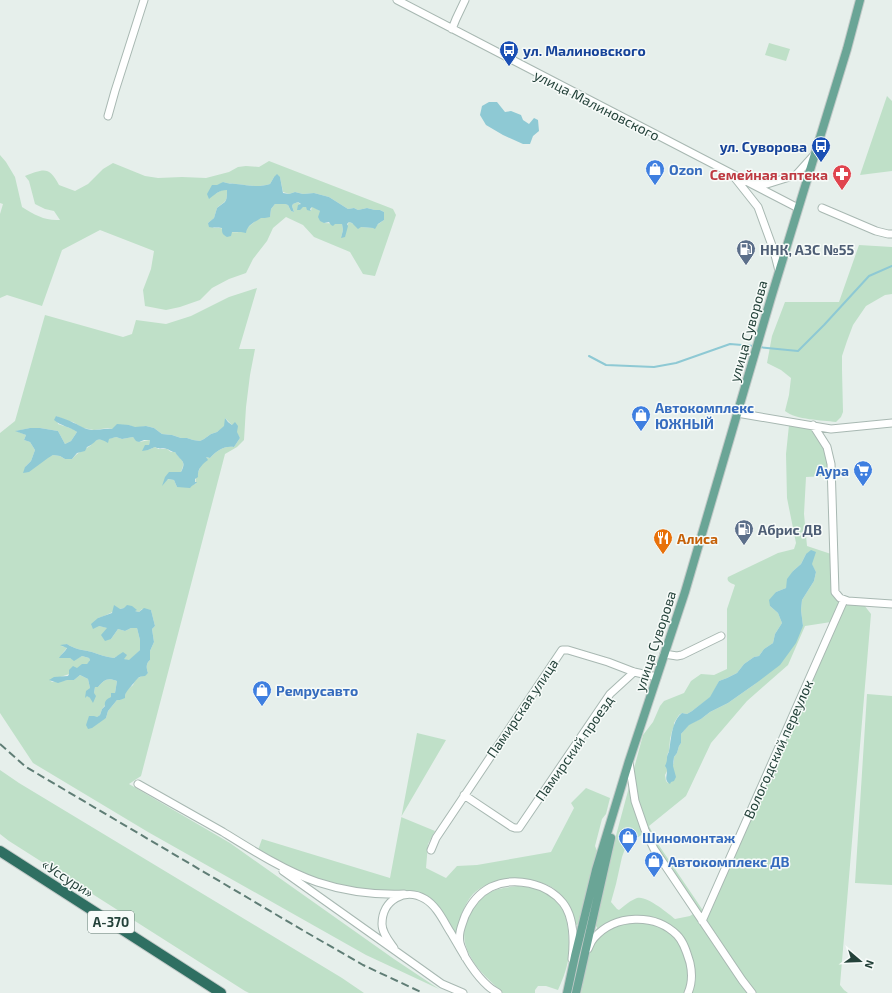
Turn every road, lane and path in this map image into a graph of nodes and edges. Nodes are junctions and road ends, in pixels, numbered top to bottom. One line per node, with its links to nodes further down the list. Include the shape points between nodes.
1 (144, 0): 6 (street)
2 (397, 0): 5 (street, улица Малиновского)
3 (465, 0): 5 (street)
4 (860, 0): 7 (main road, улица Суворова)
5 (452, 28): 8 (street, улица Малиновского)
6 (108, 116)
7 (814, 154): 8 (street, via 796,175 767,184); 9 (main road, улица Суворова)
8 (734, 176): 9 (street, улица Малиновского); 12 (street, via 758,207)
9 (798, 208): 12 (main road, улица Суворова)
10 (822, 208): 11 (street, via 876,231)
11 (892, 234)
12 (779, 271): 13 (main road, улица Суворова)
13 (737, 413): 15 (street); 19 (main road, улица Суворова, via 685,592)
14 (892, 423): 15 (street, via 836,429)
15 (813, 425): 16 (street, via 827,447 831,464 835,592)
16 (844, 600): 17 (street); 29 (street, Вологодский переулок)
17 (892, 604)
18 (721, 636): 19 (street, via 682,655)
19 (664, 654): 21 (main road, улица Суворова)
20 (634, 672): 21 (street, Памирская улица); 24 (street, Памирская улица, via 562,650); 24 (street, Памирский проезд, via 610,694 519,828 512,827)
21 (657, 678): 22 (main road, улица Суворова)
22 (629, 761): 29 (street, via 635,801 645,830 656,852); 32 (main road, улица Суворова); 33 (main road, улица Суворова, via 596,870)
23 (138, 784): 27 (street)
24 (464, 795): 25 (street, Памирская улица)
25 (431, 850)
26 (0, 851): 35 (highway, «Уссури» / А-370)
27 (255, 852): 28 (street, via 316,882 384,895); 30 (street)
28 (404, 894): 30 (street, via 394,899 387,907 382,925 385,936); 31 (street, via 426,899 434,906)
29 (702, 920): 39 (street)
30 (398, 953): 36 (street, via 442,984)
31 (465, 957): 33 (street, via 460,942 461,927 468,910 478,896 501,883 528,882 554,893 568,913 572,929 572,955); 37 (street, via 476,973)
32 (584, 958): 34 (main road, улица Суворова); 38 (street, via 593,938 620,921 653,921 678,936 687,951 692,970)
33 (567, 991)
34 (576, 992)
35 (221, 993)
36 (463, 993)
37 (498, 993)
38 (688, 993)
39 (752, 993)

